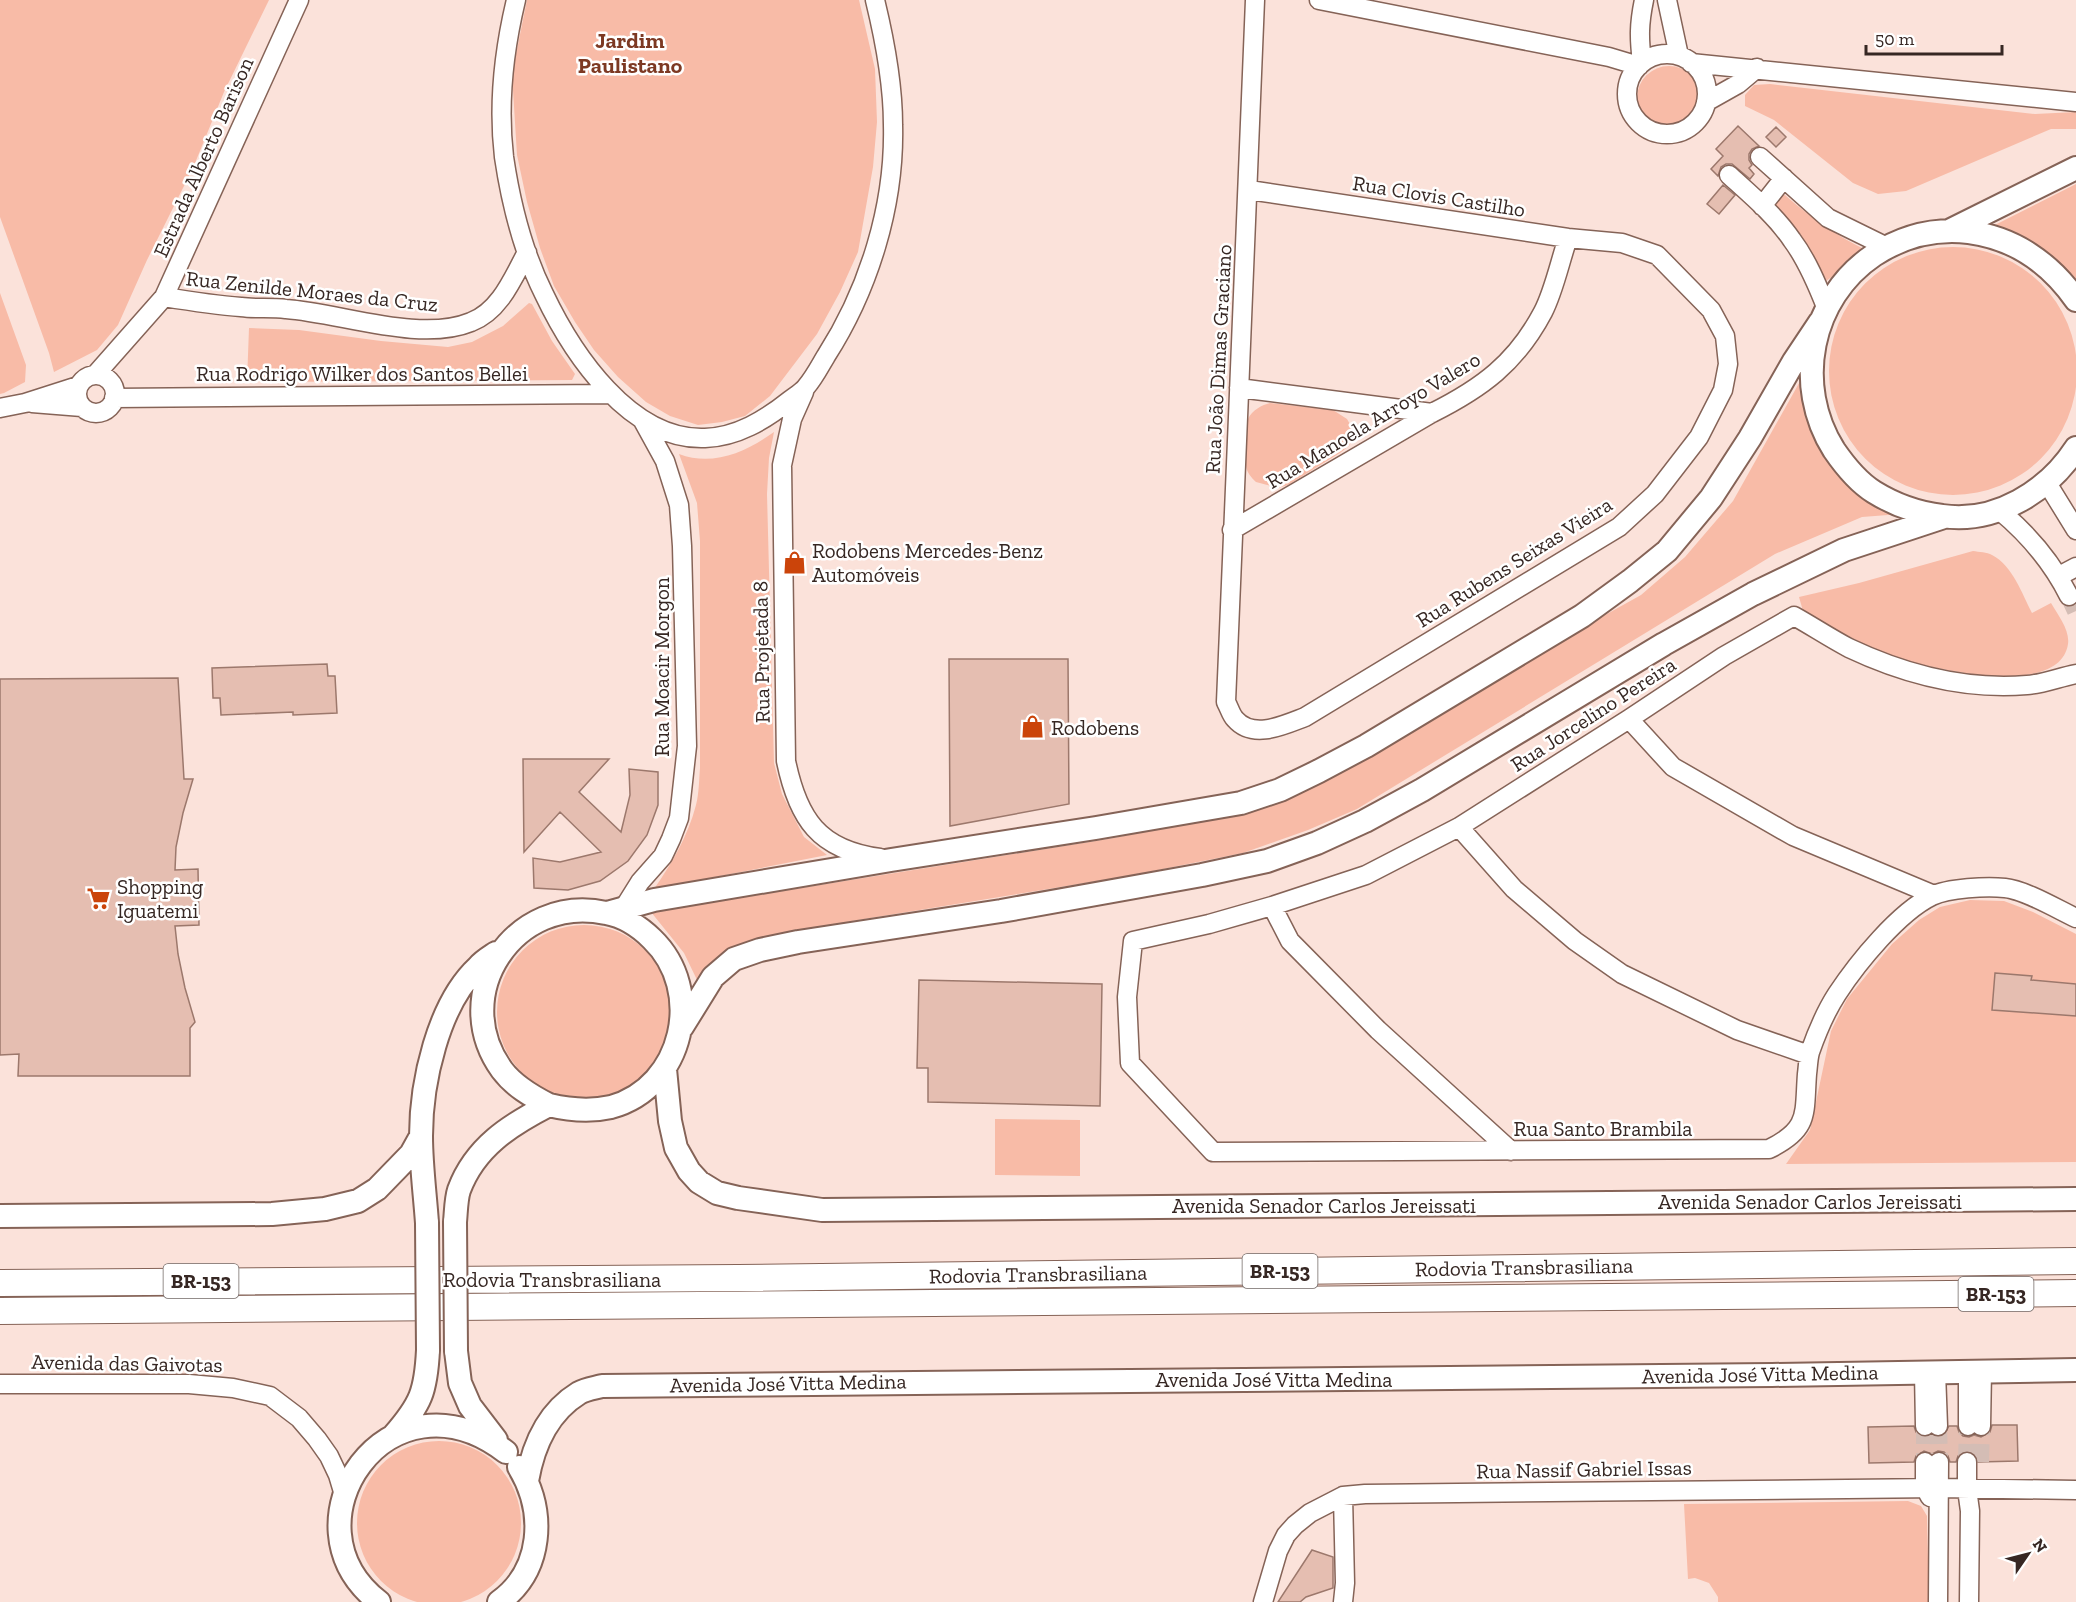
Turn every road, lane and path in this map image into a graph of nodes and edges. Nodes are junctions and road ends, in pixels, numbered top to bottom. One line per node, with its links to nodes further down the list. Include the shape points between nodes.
1 (299, 0): 26 (street, Estrada Alberto Barison)
2 (516, 0): 25 (street, via 508,32 502,115 504,156)
3 (875, 0): 31 (street, via 890,73 894,127 883,218 873,259 855,305)
4 (1255, 0): 19 (street, Rua João Dimas Graciano)
5 (1319, 0): 8 (street)
6 (1644, 0): 10 (street, via 1639,22)
7 (1667, 0): 9 (street)
8 (1609, 57): 10 (street); 12 (street)
9 (1685, 60): 10 (street, via 1660,55); 11 (street); 13 (street, via 1699,71 1704,81)
10 (1641, 64): 12 (street)
11 (1757, 68): 13 (street); 14 (street)
12 (1628, 83): 13 (street, via 1626,94 1632,114 1638,122 1664,135 1685,130 1700,116)
13 (1706, 102)
14 (2076, 102)
15 (1760, 157): 18 (street)
16 (2076, 168): 21 (main road)
17 (1729, 175): 20 (street)
18 (1784, 178): 20 (street); 24 (street, via 1828,218)
19 (1249, 190): 22 (street, Rua Clovis Castilho); 32 (street, Rua João Dimas Graciano)
20 (1762, 206): 28 (street, via 1792,239 1814,278)
21 (1951, 230): 24 (main road, via 1929,232); 27 (main road, via 1988,234 2022,248 2052,270)
22 (1568, 238): 23 (street, Rua Clovis Castilho); 37 (street, Rua Manoela Arroyo Valero, via 1544,311 1527,338 1500,371)
23 (1622, 243): 49 (street, Rua Rubens Seixas Vieira, via 1657,255 1711,310 1725,336 1728,364 1723,390 1699,437 1655,494 1619,527 1305,717 1266,730 1247,728)
24 (1887, 247): 28 (main road, via 1849,276)
25 (527, 252): 26 (street, Rua Zenilde Moraes da Cruz, via 492,309 453,328 420,329 286,309 241,308); 33 (street, via 567,335)
26 (164, 297): 29 (street, Estrada Alberto Barison, via 139,327)
27 (2076, 300)
28 (1823, 315): 42 (main road, via 1811,359 1813,397 1824,434 1845,466 1873,492 1907,509); 52 (main road, via 1712,498 1667,551 1582,616 1366,746 1280,790 1241,803)
29 (107, 384): 30 (street, via 82,380); 33 (street, Rua Rodrigo Wilker dos Santos Bellei); 35 (street, via 109,408 95,413)
30 (78, 386): 34 (street); 35 (street)
31 (806, 387): 38 (street, via 751,427 725,435 680,436); 52 (street, Rua Projetada 8, via 792,419 782,465 786,762 791,788 802,812 829,842 863,856)
32 (1239, 388): 37 (street); 43 (street, Rua João Dimas Graciano)
33 (611, 394): 38 (street)
34 (25, 402): 35 (street); 36 (street)
35 (82, 407)
36 (0, 408)
37 (1432, 413): 43 (street, Rua Manoela Arroyo Valero)
38 (642, 420): 55 (street, Rua Moacir Morgon, via 665,461 679,505 687,746 679,818 671,839 663,856)
39 (2076, 448): 40 (main road)
40 (2047, 483): 41 (main road); 44 (street)
41 (1999, 510): 42 (main road); 46 (street, via 2022,529)
42 (1944, 517): 59 (main road, via 1844,549 1753,594 1422,790 1317,843 1267,861 1202,875 760,950 734,959 713,977)
43 (1232, 530): 49 (street, Rua João Dimas Graciano, via 1226,702)
44 (2076, 530)
45 (2076, 567): 46 (street)
46 (2059, 576): 47 (street)
47 (2069, 596)
48 (2076, 674): 50 (street, Rua Jorcelino Pereira, via 2029,685 1960,683 1904,671 1849,648 1794,616 1724,656)
49 (1234, 719)
50 (1629, 719): 51 (street, Rua Jorcelino Pereira); 53 (street, via 1673,767 1793,836)
51 (1459, 827): 54 (street, Rua Jorcelino Pereira, via 1366,875); 60 (street, via 1514,889 1575,941 1622,974 1737,1030)
52 (891, 860): 55 (main road)
53 (1934, 895): 56 (street, Rua Santo Brambila, via 1969,888 2006,888); 60 (street, Rua Santo Brambila, via 1907,912 1861,963 1838,993)
54 (1272, 906): 57 (street, Rua Jorcelino Pereira); 64 (street, via 1290,941 1378,1030)
55 (616, 910): 58 (main road, via 555,913 529,925); 59 (main road, via 645,932 672,964 680,985)
56 (2076, 918)
57 (1133, 941): 64 (street, Rua Santo Brambila, via 1127,997 1130,1063 1213,1152)
58 (505, 946): 62 (main road, via 487,979 483,998 486,1036 502,1071 531,1096); 63 (main road, via 477,967 452,1001 434,1046)
59 (682, 1027): 61 (main road)
60 (1809, 1055): 64 (street, Rua Santo Brambila, via 1803,1122 1787,1140 1769,1149)
61 (665, 1069): 62 (main road, via 633,1098 613,1106 591,1111); 65 (main road, Avenida Senador Carlos Jereissati, via 676,1148 699,1182 717,1193 738,1198 822,1210)
62 (549, 1105): 78 (main road, bridge, via 521,1119 484,1147 458,1191 456,1351 460,1383 470,1406)
63 (421, 1136): 66 (main road, via 411,1155 377,1189 358,1201 325,1209 272,1214); 77 (main road, bridge, via 427,1223 428,1350 424,1391 410,1417)
64 (1511, 1151)
65 (2076, 1199)
66 (0, 1216)
67 (2076, 1261): 68 (highway, Rodovia Transbrasiliana / BR-153)
68 (0, 1283)
69 (2076, 1293): 70 (highway, Rodovia Transbrasiliana / BR-153)
70 (0, 1311)
71 (2076, 1370): 72 (main road, Avenida José Vitta Medina)
72 (1975, 1371): 73 (main road, Avenida José Vitta Medina); 76 (street)
73 (1930, 1372): 75 (street); 81 (main road, Avenida José Vitta Medina, via 602,1386 581,1392 554,1415 536,1446)
74 (0, 1384): 85 (street, Avenida das Gaivotas, via 189,1384 270,1396 299,1418 317,1439 329,1456)
75 (1931, 1426)
76 (1974, 1426)
77 (393, 1436): 78 (main road, via 426,1426 460,1427); 85 (main road, via 368,1455)
78 (506, 1452): 81 (main road)
79 (1932, 1462): 82 (street)
80 (1973, 1462): 83 (street)
81 (527, 1481): 88 (main road, via 537,1516 533,1552 517,1584)
82 (1932, 1488): 83 (street, Rua Nassif Gabriel Issas); 86 (street, Rua Nassif Gabriel Issas); 91 (street, via 1937,1512)
83 (1973, 1489): 84 (street, Rua Nassif Gabriel Issas); 92 (street)
84 (2076, 1490)
85 (344, 1495): 87 (main road, via 340,1513 343,1550 359,1582)
86 (1343, 1496): 89 (street, Rua Nassif Gabriel Issas, via 1310,1513 1286,1535); 90 (street)
87 (379, 1602)
88 (499, 1602)
89 (1263, 1602)
90 (1343, 1602)
91 (1938, 1602)
92 (1970, 1602)

